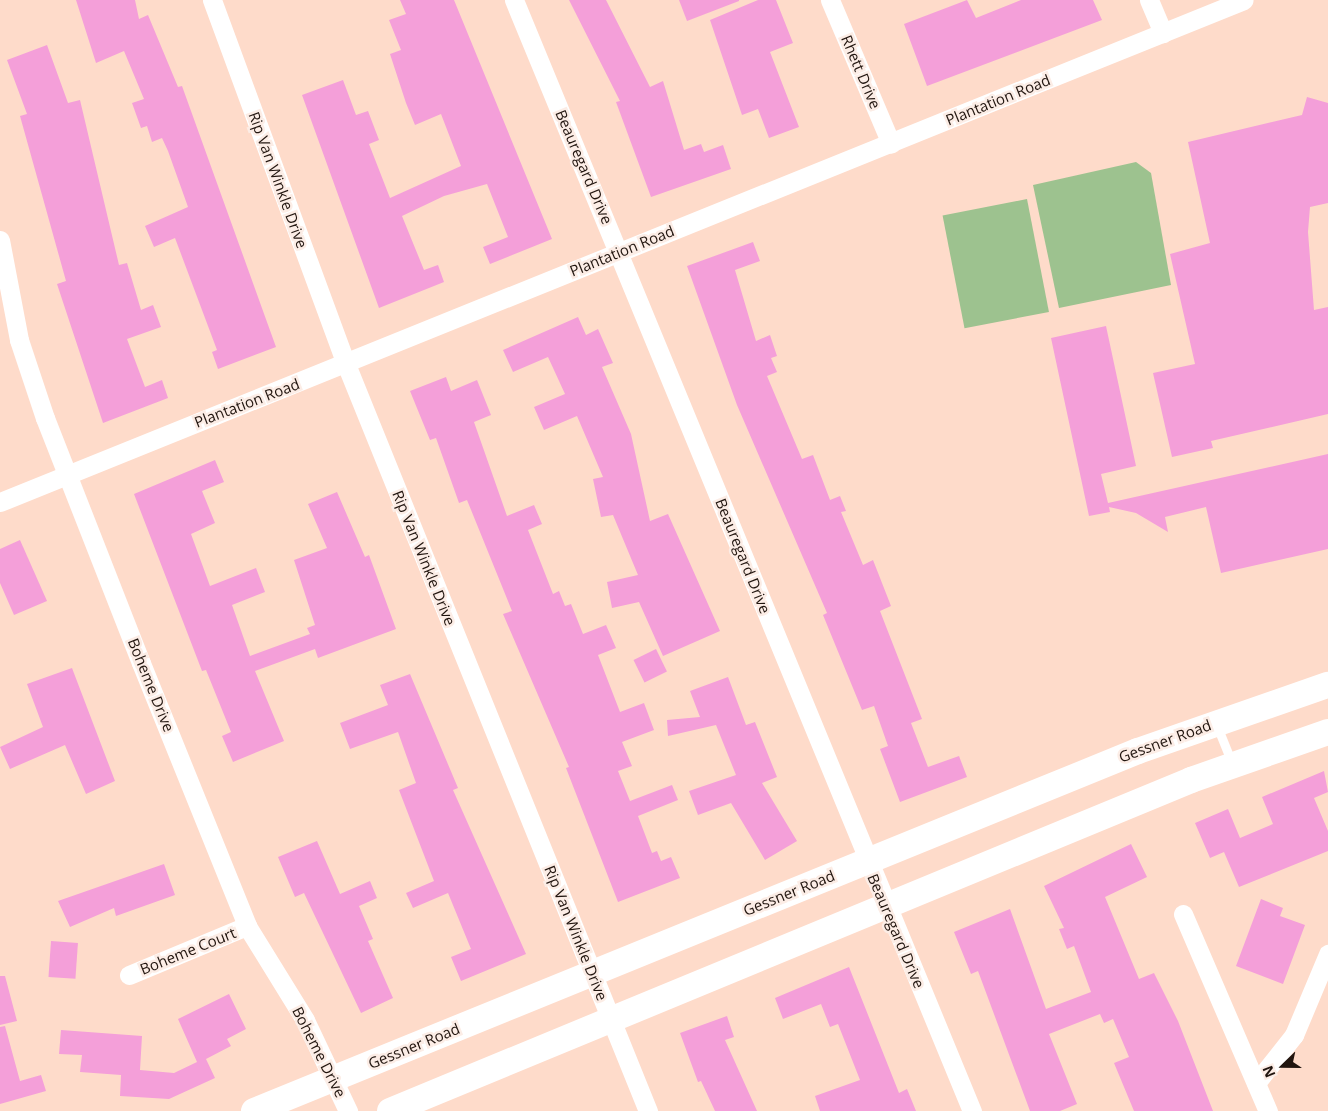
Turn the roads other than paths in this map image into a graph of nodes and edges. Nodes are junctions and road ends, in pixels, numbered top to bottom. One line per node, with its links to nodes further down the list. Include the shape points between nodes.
1 (212, 0): 10 (street, Rip Van Winkle Drive)
2 (514, 0): 9 (street, Beauregard Drive)
3 (830, 0): 7 (street, Rhett Drive)
4 (1149, 0): 6 (street)
5 (1244, 0): 6 (street, Plantation Road)
6 (1163, 33): 7 (street, Plantation Road)
7 (891, 144): 9 (street, Plantation Road)
8 (0, 240): 11 (street, Boheme Drive, via 20,340)
9 (620, 252): 10 (street, Plantation Road); 17 (street, Beauregard Drive)
10 (346, 364): 11 (street, Plantation Road); 22 (street, Rip Van Winkle Drive)
11 (67, 474): 12 (street, Plantation Road); 20 (street, Boheme Drive)
12 (0, 502)
13 (1328, 684): 14 (main road, Gessner Road)
14 (1216, 722): 16 (lane); 17 (main road, Gessner Road)
15 (1328, 732): 16 (main road)
16 (1233, 765): 18 (main road)
17 (866, 861): 18 (street, Beauregard Drive); 22 (main road, Gessner Road)
18 (886, 906): 24 (main road); 31 (street, Beauregard Drive)
19 (1183, 914): 26 (street)
20 (247, 926): 23 (street, Boheme Court); 25 (street, Boheme Drive)
21 (1328, 954): 26 (street, via 1294,1035)
22 (592, 974): 24 (street, Rip Van Winkle Drive); 25 (main road, Gessner Road)
23 (129, 975)
24 (611, 1020): 29 (main road); 30 (street, Rip Van Winkle Drive)
25 (334, 1078): 27 (main road, Gessner Road); 28 (street, Boheme Drive)
26 (1256, 1083): 32 (street)
27 (254, 1111)
28 (348, 1111)
29 (390, 1111)
30 (648, 1111)
31 (972, 1111)
32 (1268, 1111)

